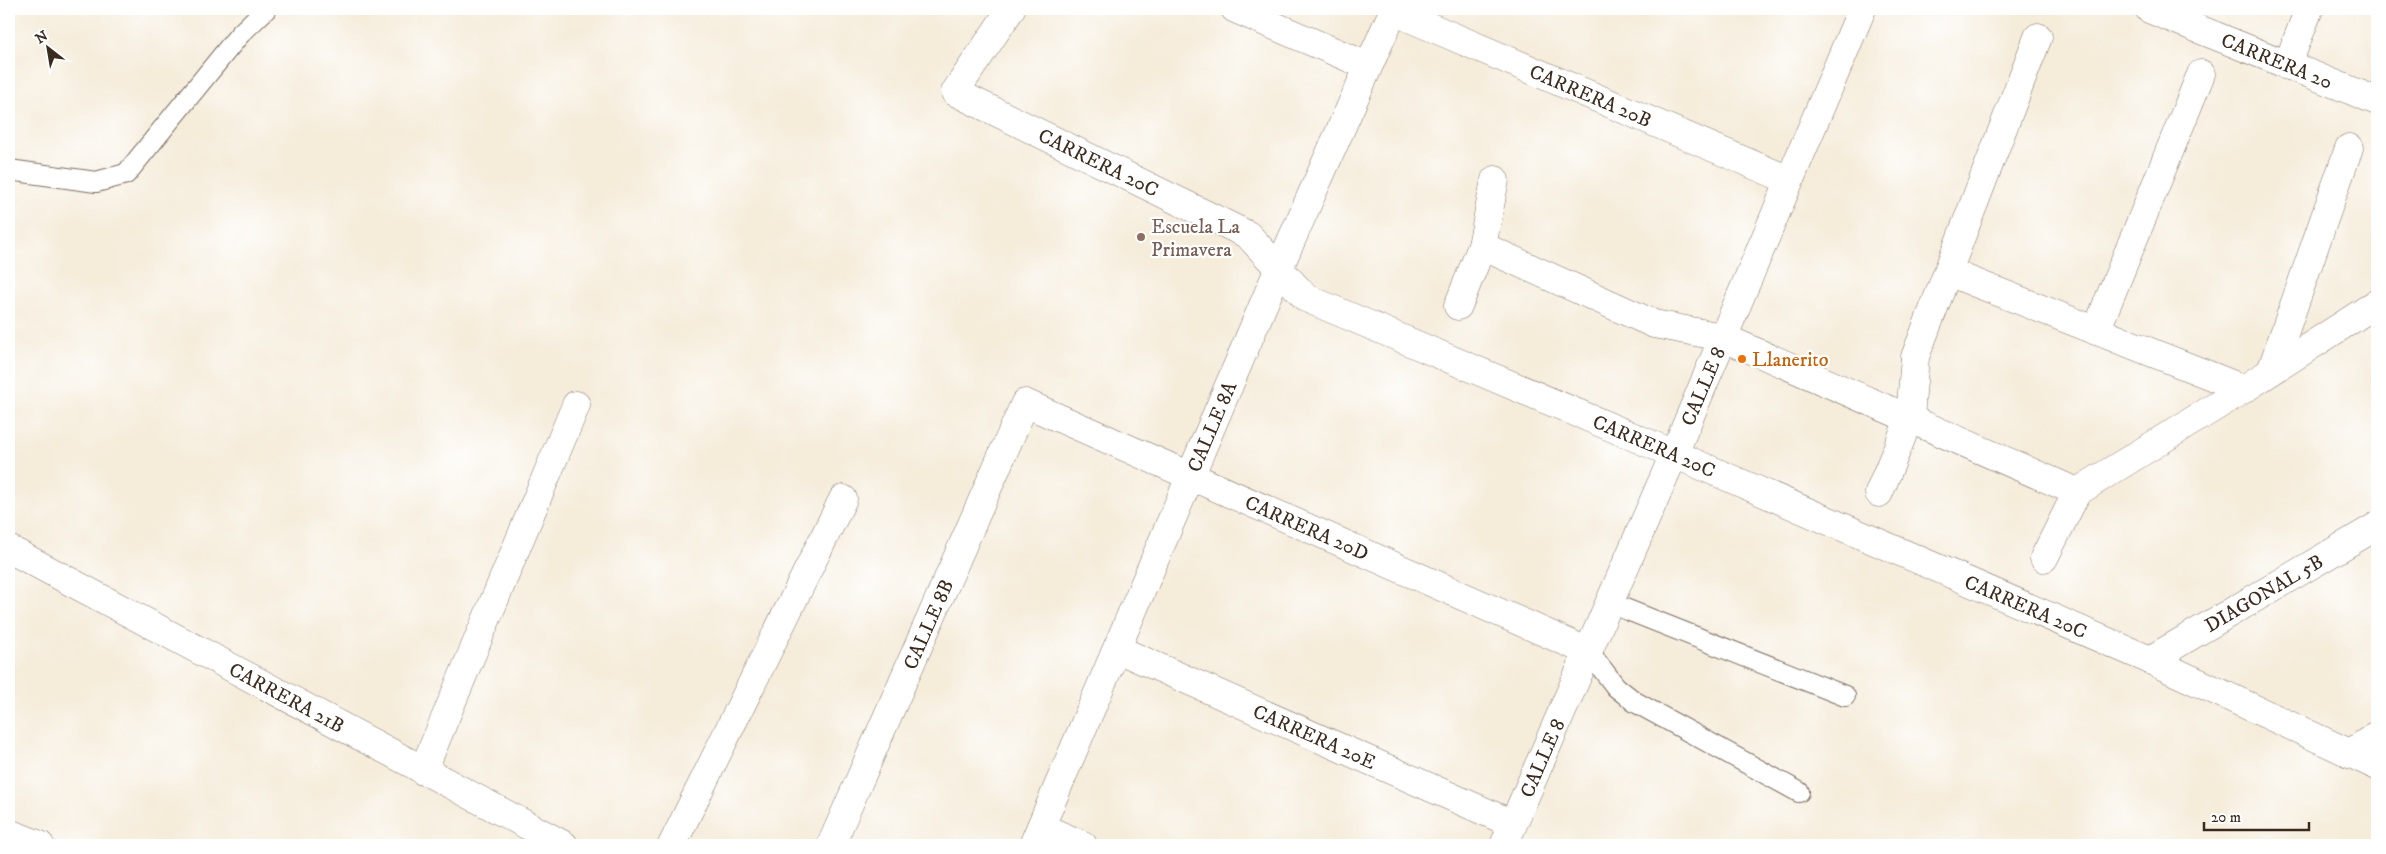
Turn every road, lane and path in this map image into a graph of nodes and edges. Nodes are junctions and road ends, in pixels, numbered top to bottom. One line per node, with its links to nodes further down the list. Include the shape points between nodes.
1 (266, 9): 14 (lane, via 240,34 126,174 96,182)
2 (1011, 9): 18 (street, CARRERA 20C, via 955,92 1248,236)
3 (1234, 9): 9 (street)
4 (1862, 9): 16 (street, CALLE 8)
5 (2149, 9): 10 (street, CARRERA 20)
6 (2309, 9): 10 (street)
7 (1394, 10): 9 (street, CALLE 8A); 16 (street, CARRERA 20B)
8 (2038, 37): 19 (street)
9 (1368, 66): 18 (street, CALLE 8A)
10 (2286, 66): 12 (street, CARRERA 20)
11 (2201, 74): 22 (street)
12 (2377, 101)
13 (2349, 148): 24 (street)
14 (9, 170)
15 (1496, 180): 17 (street)
16 (1789, 180): 23 (street, CALLE 8)
17 (1482, 246): 21 (street); 23 (street, via 1654,324)
18 (1278, 268): 29 (street, CARRERA 20C, via 1306,298); 30 (street, CALLE 8A)
19 (1948, 272): 22 (street); 28 (street, via 1915,358)
20 (2377, 303): 24 (street)
21 (1458, 306)
22 (2096, 331): 25 (street)
23 (1722, 336): 28 (street); 29 (street, CALLE 8)
24 (2271, 371): 25 (street)
25 (2244, 389): 31 (street)
26 (1025, 404): 30 (street, CARRERA 20D); 53 (street, CALLE 8B)
27 (576, 405): 45 (street)
28 (1910, 417): 31 (street); 32 (street)
29 (1674, 454): 37 (street, CALLE 8); 40 (street, CARRERA 20C)
30 (1190, 476): 38 (street, CALLE 8A); 39 (street, CARRERA 20D)
31 (2077, 492): 36 (street)
32 (1879, 493)
33 (843, 499): 52 (street)
34 (2377, 526): 40 (street, DIAGONAL 5B)
35 (9, 549): 45 (street, CARRERA 21B)
36 (2044, 558)
37 (1610, 603): 39 (street, CALLE 8); 41 (lane)
38 (1117, 648): 48 (street, CARRERA 20E); 49 (street, CALLE 8A)
39 (1589, 652): 46 (lane, via 1616,686 1635,702); 48 (street, CALLE 8)
40 (2150, 660): 43 (street, CARRERA 20C)
41 (1845, 696)
42 (2377, 735): 43 (street)
43 (2349, 754): 44 (street, CARRERA 20C)
44 (2377, 766)
45 (423, 771): 51 (street, CARRERA 21B)
46 (1799, 792)
47 (9, 833): 50 (street)
48 (1508, 835)
49 (1037, 836): 54 (street)
50 (40, 845)
51 (564, 845)
52 (672, 845)
53 (831, 845)
54 (1083, 845)

